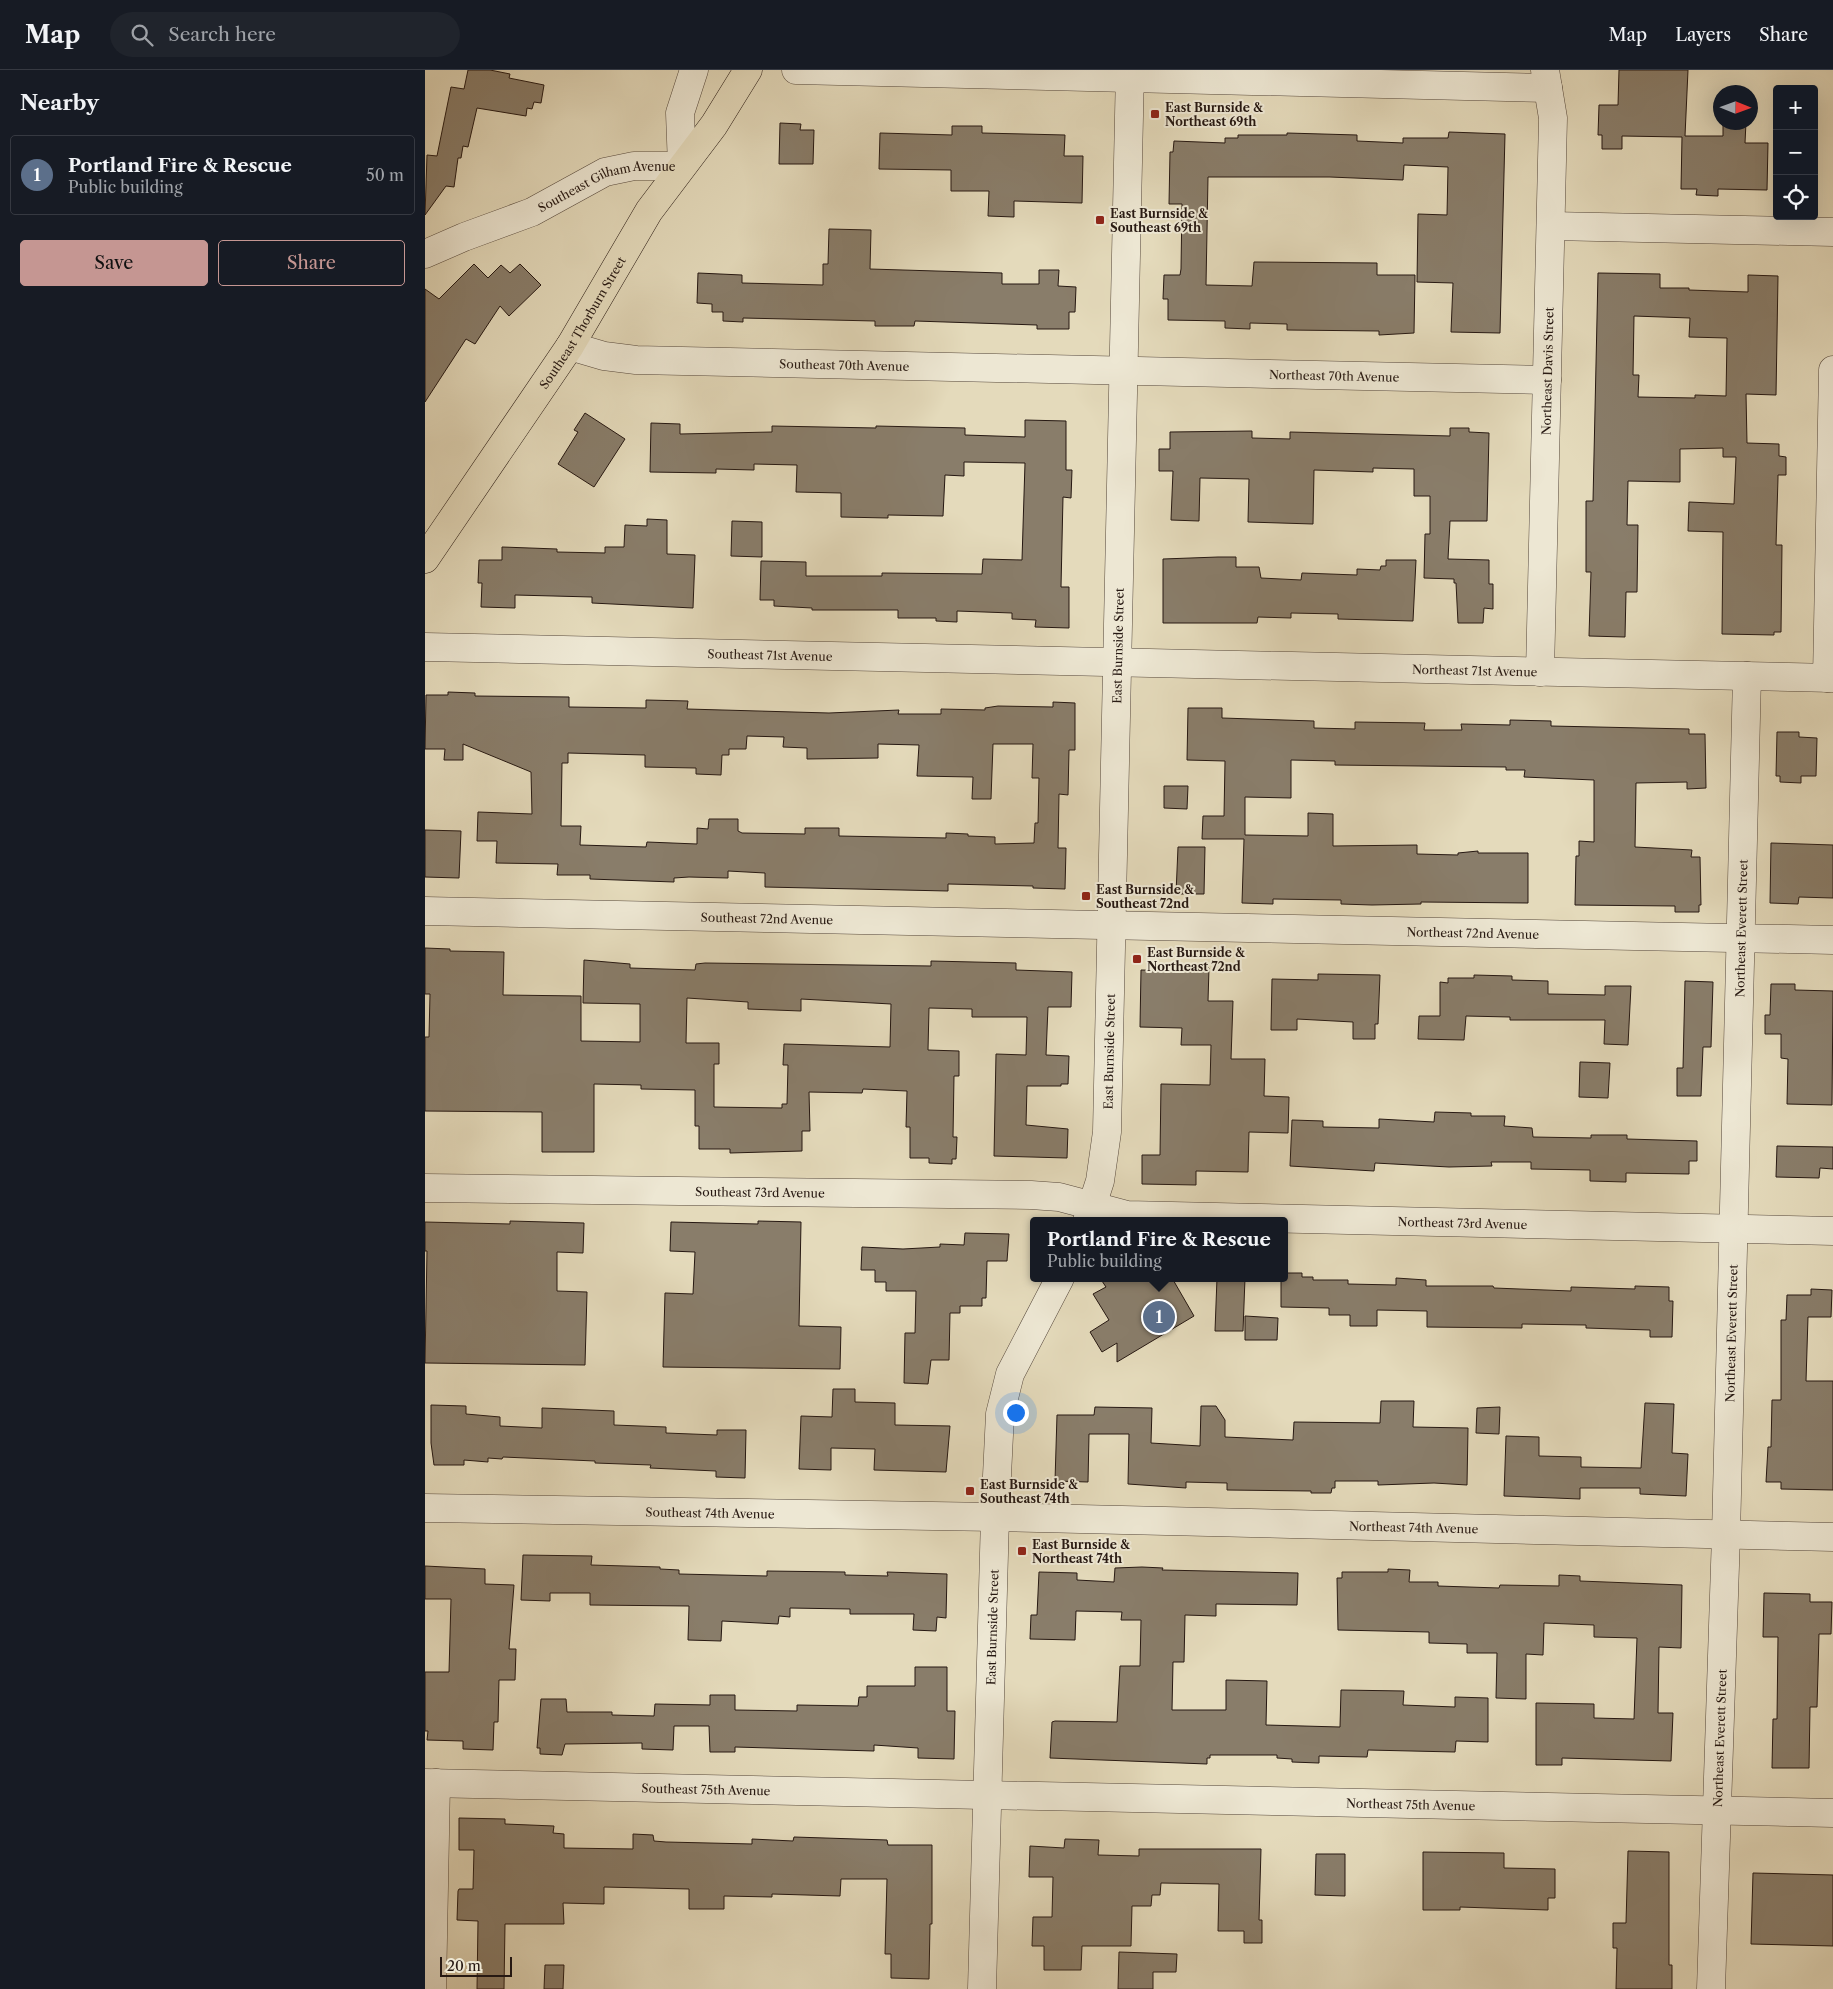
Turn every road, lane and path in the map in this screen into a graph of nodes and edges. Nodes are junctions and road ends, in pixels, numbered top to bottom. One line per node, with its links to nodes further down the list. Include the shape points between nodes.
1 (693, 70): 6 (street, via 680,113)
2 (748, 70): 6 (main road, Southeast Gilham Avenue, via 714,124)
3 (796, 70): 4 (street)
4 (1129, 74): 5 (street); 12 (street, East Burnside Street)
5 (1547, 79): 7 (street, Northeast Davis Street, via 1553,118)
6 (682, 166): 9 (street, Southeast Gilham Avenue, via 634,166 605,172 532,212); 10 (main road, Southeast Thorburn Street, via 649,211)
7 (1551, 226): 8 (street); 13 (street, Northeast Davis Street)
8 (1833, 232)
9 (425, 254)
10 (569, 346): 12 (street, Southeast 70th Avenue, via 604,356 636,360); 14 (main road, Southeast Thorburn Street)
11 (1833, 370): 19 (street)
12 (1122, 372): 13 (street, Northeast 70th Avenue); 16 (street, East Burnside Street)
13 (1547, 380): 17 (street, Northeast Davis Street)
14 (425, 559)
15 (425, 647): 16 (street, Southeast 71st Avenue)
16 (1116, 662): 17 (street, Northeast 71st Avenue); 21 (street, East Burnside Street)
17 (1540, 672): 18 (street, Northeast 71st Avenue)
18 (1747, 676): 19 (street, Northeast 71st Avenue); 22 (street, Northeast Everett Street)
19 (1830, 678)
20 (425, 911): 21 (street, Southeast 72nd Avenue)
21 (1111, 924): 22 (street, Northeast 72nd Avenue); 25 (street, East Burnside Street, via 1107,1132)
22 (1740, 938): 23 (street, Northeast 72nd Avenue); 28 (street, Northeast Everett Street)
23 (1833, 940)
24 (425, 1188): 25 (street, Southeast 73rd Avenue, via 1031,1195 1059,1197)
25 (1091, 1215): 26 (street, Northeast 73rd Avenue)
26 (1213, 1217)
27 (1288, 1219): 28 (street, Northeast 73rd Avenue)
28 (1732, 1229): 29 (street, Northeast 73rd Avenue); 33 (street, Northeast Everett Street)
29 (1833, 1231)
30 (1058, 1282): 32 (street, East Burnside Street, via 1009,1374 1003,1393)
31 (425, 1508): 32 (street, Southeast 74th Avenue)
32 (995, 1517): 33 (street, Northeast 74th Avenue); 36 (street, East Burnside Street)
33 (1725, 1535): 34 (street, Northeast 74th Avenue); 37 (street, Northeast Everett Street)
34 (1833, 1537)
35 (431, 1783): 36 (street, Southeast 75th Avenue); 39 (street)
36 (988, 1796): 37 (street, Northeast 75th Avenue); 41 (street, East Burnside Street)
37 (1717, 1810): 38 (street, Northeast 75th Avenue); 42 (street, Northeast Everett Street)
38 (1833, 1813)
39 (429, 1936): 40 (street)
40 (432, 1989)
41 (982, 1989)
42 (1711, 1989)

